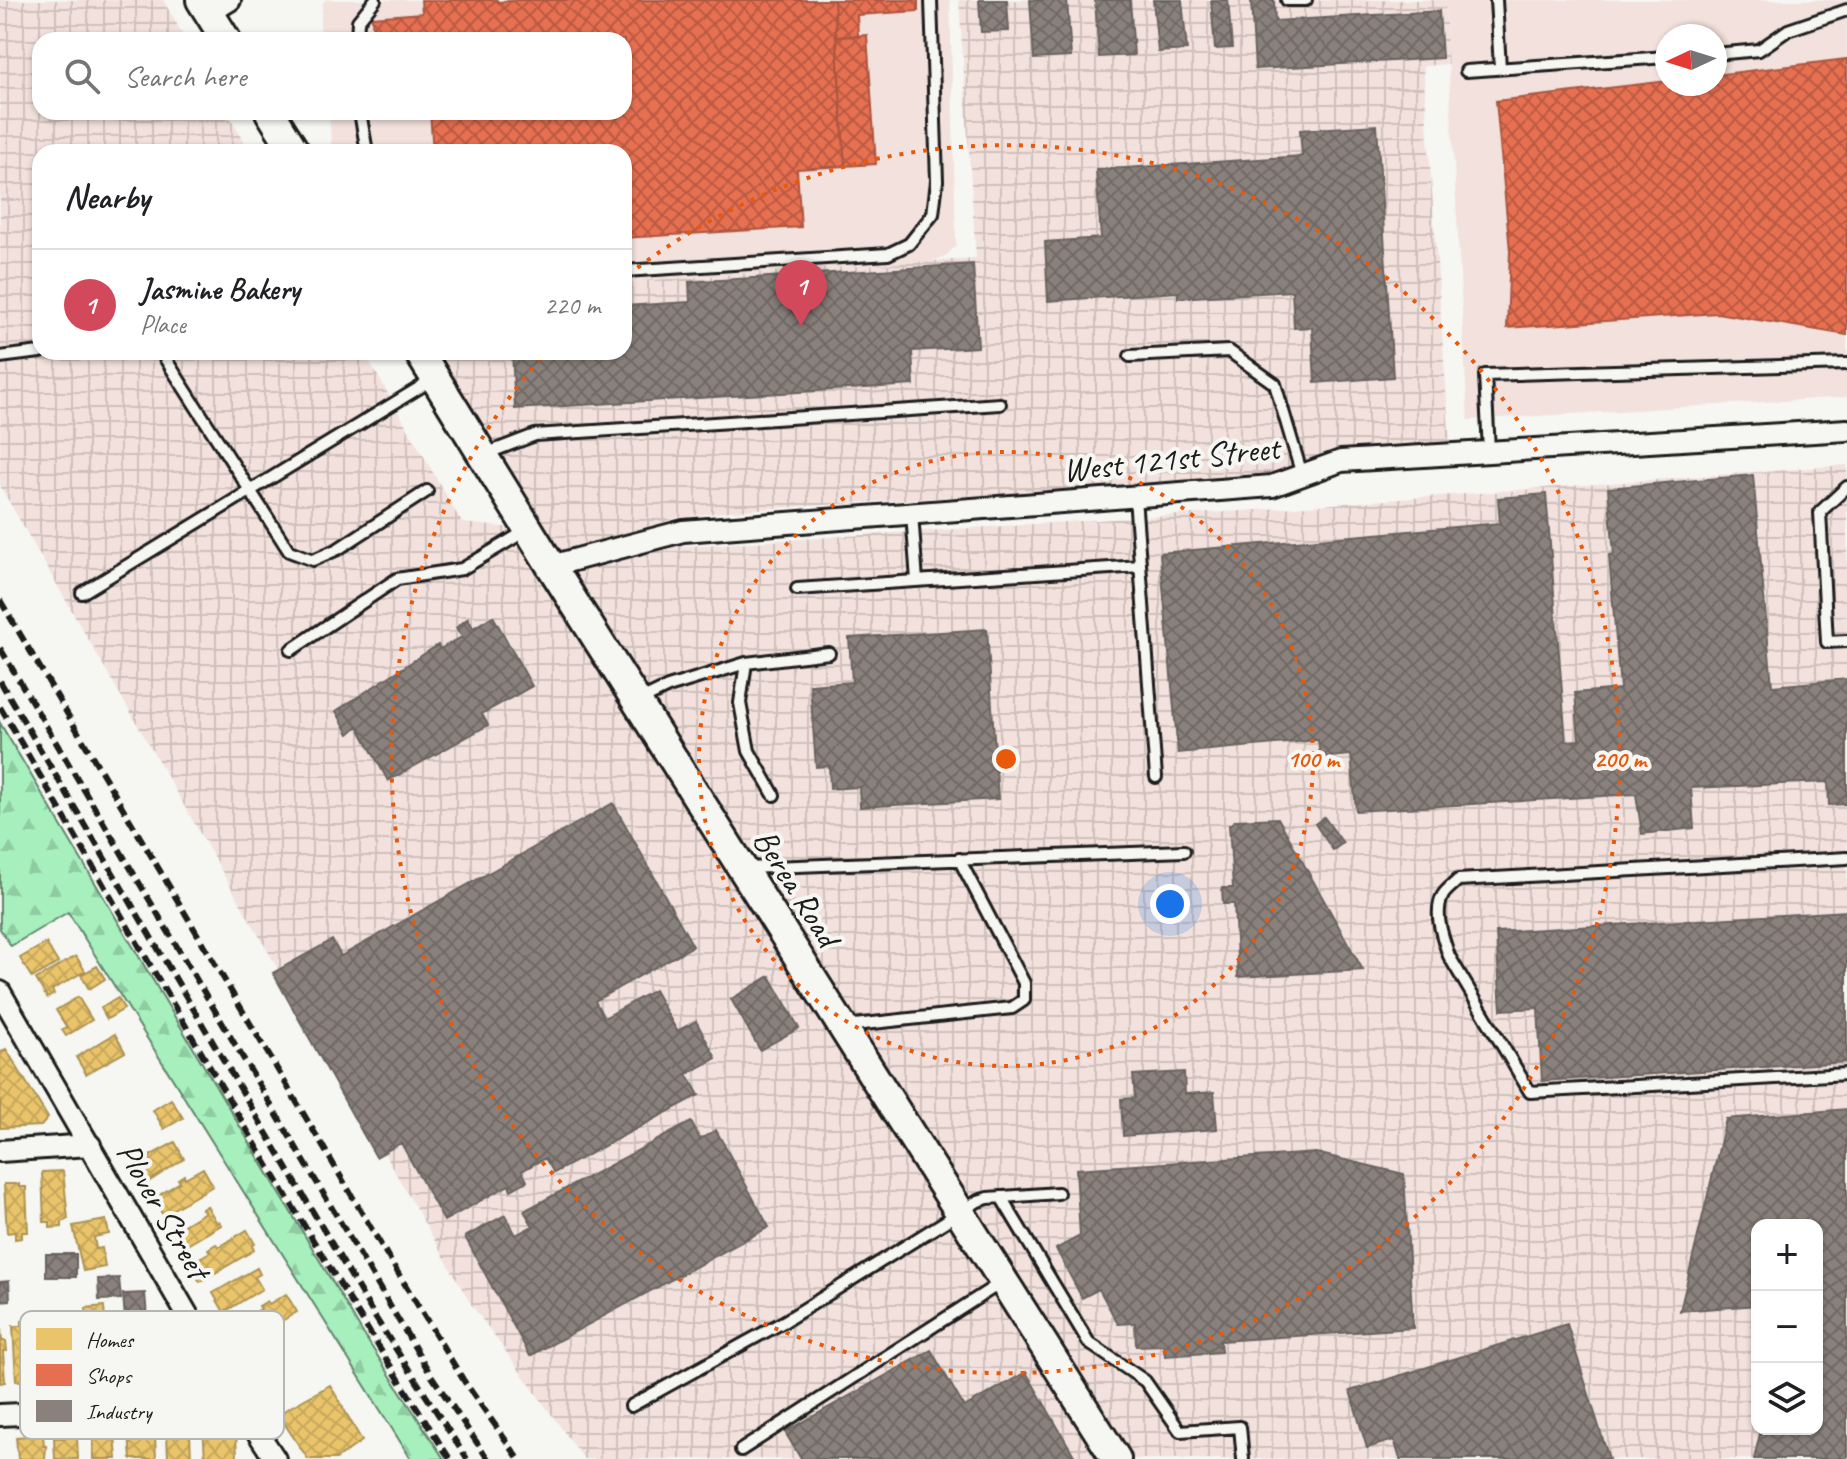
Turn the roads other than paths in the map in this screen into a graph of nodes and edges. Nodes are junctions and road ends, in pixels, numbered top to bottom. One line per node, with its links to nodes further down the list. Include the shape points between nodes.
1 (375, 0): 9 (lane, via 358,21)
2 (931, 0): 18 (lane, via 937,181 933,214 909,244 888,254)
3 (1287, 0): 4 (lane)
4 (1306, 0)
5 (1496, 0): 12 (lane)
6 (213, 4): 8 (main road)
7 (1847, 10): 10 (lane, via 1788,30 1759,50)
8 (223, 32)
9 (357, 32)
10 (1727, 53)
11 (1655, 58): 12 (lane)
12 (1500, 68): 13 (lane)
13 (1466, 71)
14 (275, 120): 16 (main road)
15 (361, 120): 17 (lane)
16 (290, 144)
17 (366, 144)
18 (632, 270)
19 (32, 353): 21 (lane)
20 (1130, 356): 30 (lane, via 1229,351 1275,384)
21 (0, 357)
22 (166, 360): 32 (lane)
23 (424, 360): 25 (main road, Berea Road)
24 (1847, 364): 28 (lane, via 1485,375)
25 (435, 378): 29 (main road, Berea Road); 32 (lane)
26 (1000, 404): 29 (lane, via 535,435)
27 (1847, 430): 28 (street, West 121st Street)
28 (1489, 451): 30 (street, West 121st Street, via 1341,461)
29 (483, 455): 36 (main road, Berea Road)
30 (1302, 475): 34 (street, West 121st Street, via 1272,486)
31 (1847, 487): 42 (lane, via 1820,512 1827,642)
32 (250, 490): 33 (lane, via 289,551 313,560); 41 (lane)
33 (427, 491)
34 (1135, 497): 35 (street, West 121st Street); 38 (lane)
35 (912, 513): 37 (street, West 121st Street, via 683,531); 39 (lane)
36 (529, 529): 37 (main road, Berea Road); 43 (lane, via 462,569 397,579)
37 (551, 566): 46 (main road, Berea Road)
38 (1140, 566): 39 (lane); 47 (lane)
39 (917, 581): 40 (lane)
40 (797, 589)
41 (82, 593)
42 (1847, 641)
43 (291, 650)
44 (829, 653): 45 (lane)
45 (746, 663): 46 (lane); 48 (lane, via 740,703 749,751)
46 (637, 702): 52 (main road, Berea Road)
47 (1156, 777)
48 (774, 795)
49 (1184, 851): 51 (lane)
50 (1847, 858): 55 (lane, via 1458,880 1443,895 1439,912 1449,956 1530,1092)
51 (959, 859): 52 (lane); 54 (lane, via 1024,983 1024,1000 1012,1008)
52 (743, 869): 54 (main road, Berea Road)
53 (0, 992): 56 (street, Plover Street)
54 (843, 1027): 60 (main road, Berea Road)
55 (1847, 1074)
56 (90, 1145): 57 (street); 62 (street, Plover Street)
57 (0, 1151)
58 (1058, 1193): 59 (lane)
59 (1001, 1197): 60 (lane, via 978,1201); 70 (lane, via 1089,1343 1145,1381 1180,1431 1240,1427)
60 (960, 1212): 61 (main road, Berea Road); 63 (lane, via 785,1321)
61 (1004, 1281): 67 (lane); 69 (main road, Berea Road)
62 (185, 1311)
63 (631, 1406)
64 (20, 1414): 65 (street)
65 (0, 1415)
66 (262, 1439): 68 (street, Plover Street)
67 (741, 1450)
68 (275, 1459)
69 (1116, 1459)
70 (1243, 1459)

